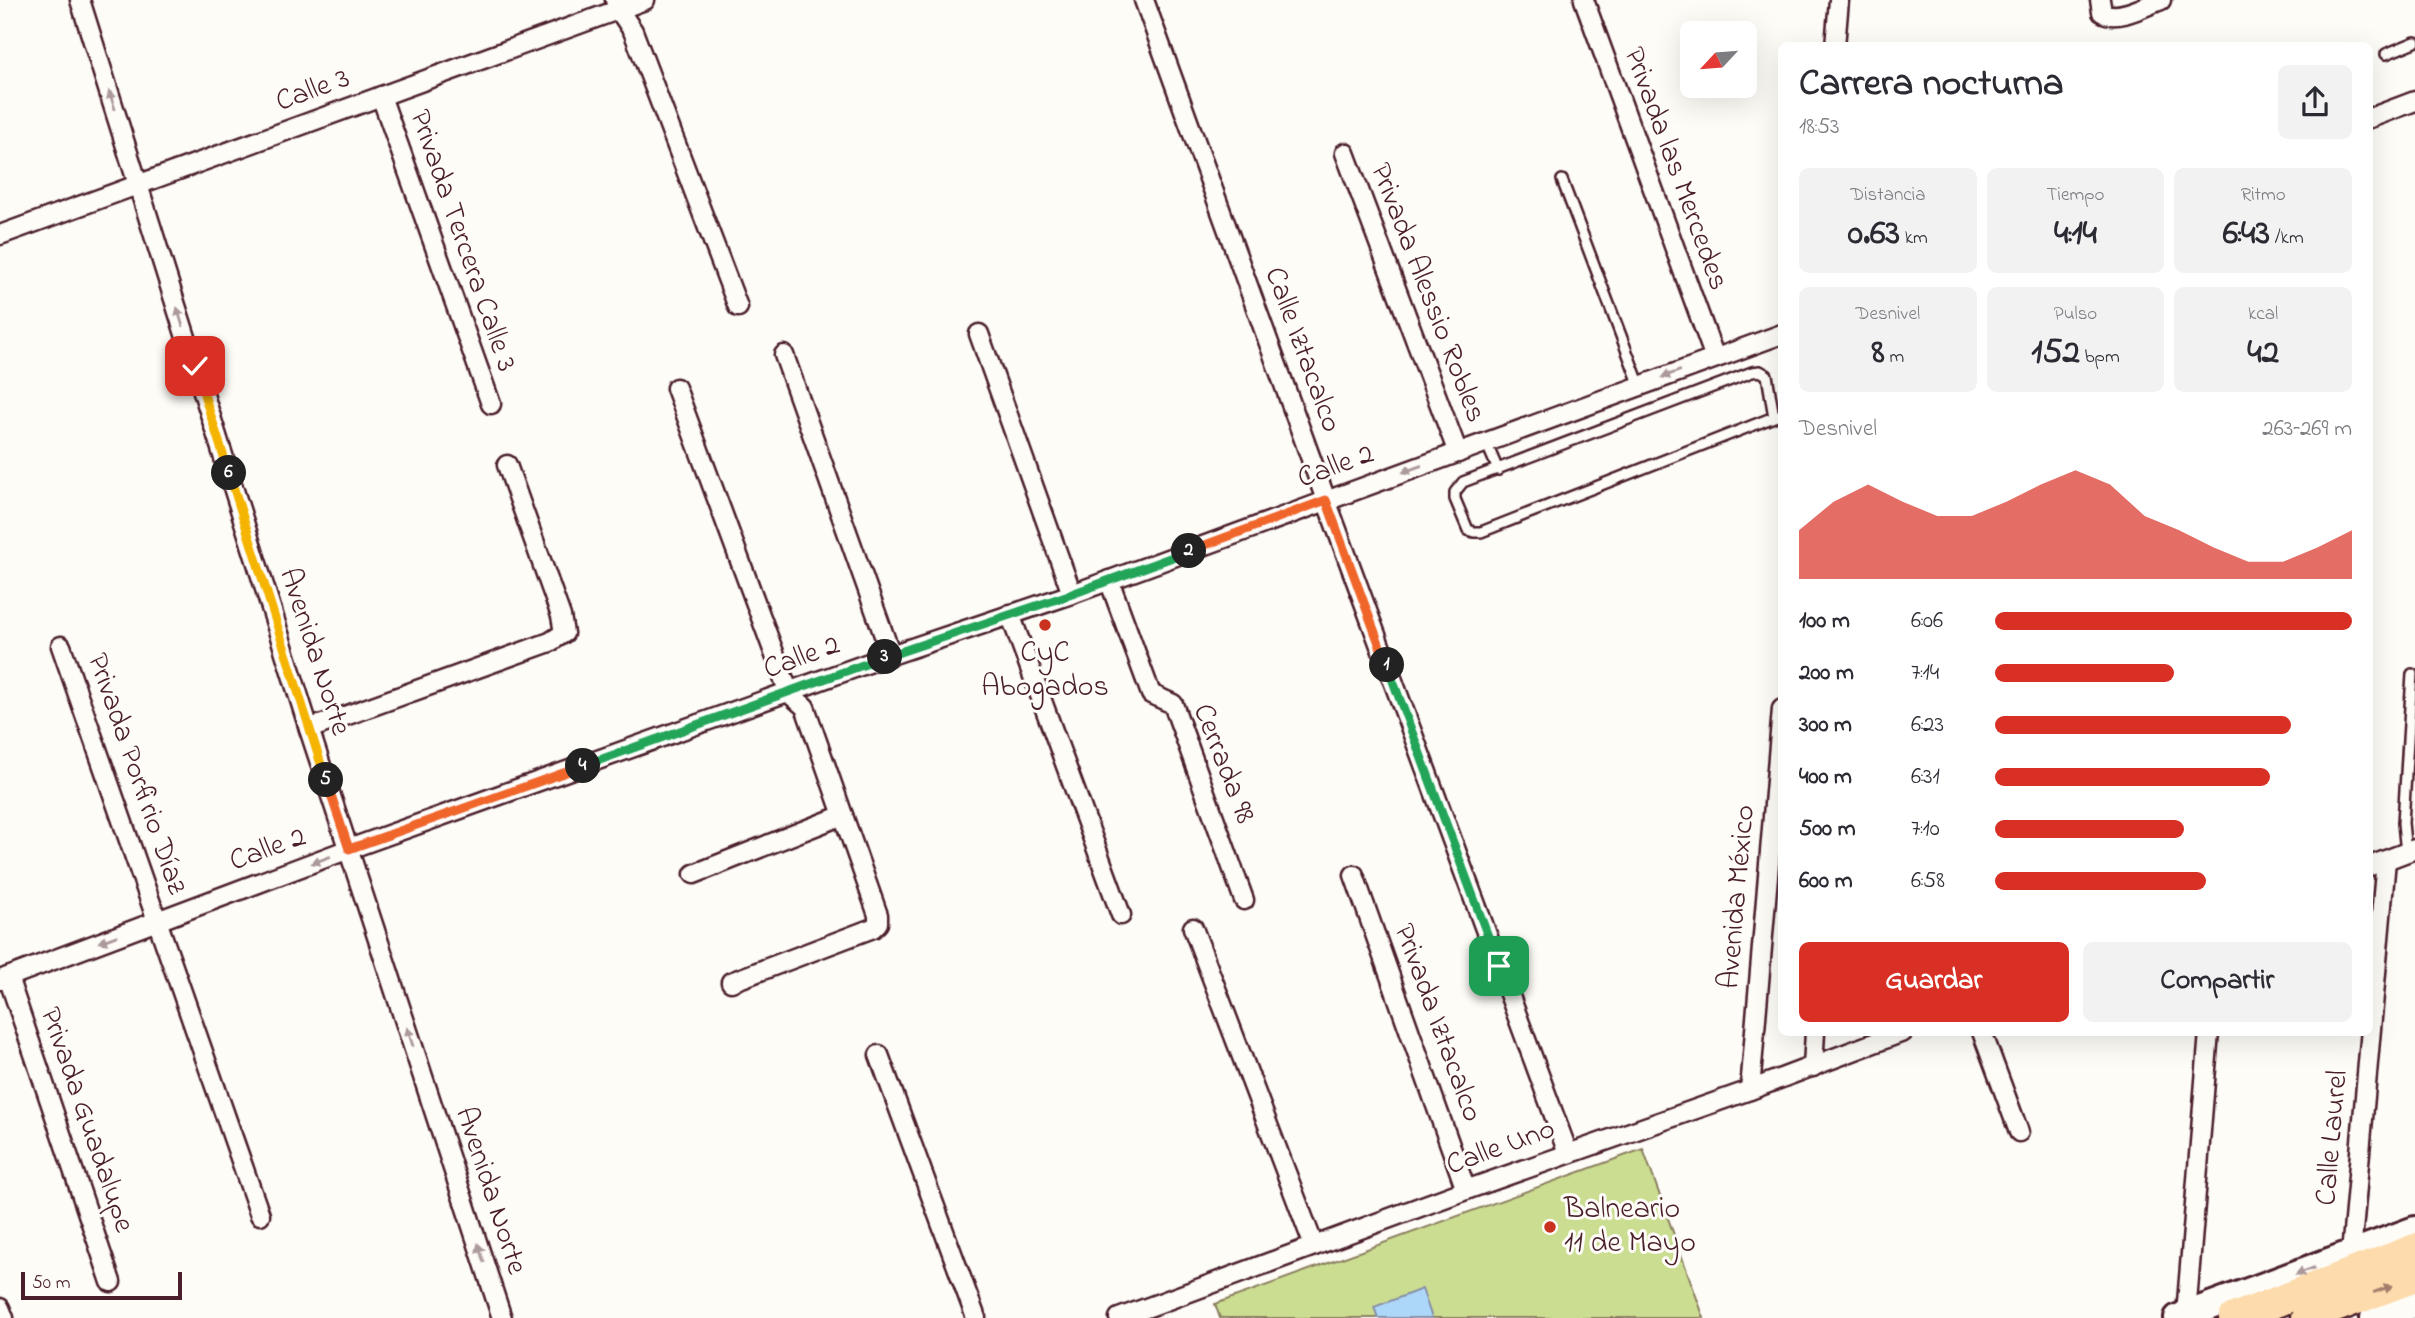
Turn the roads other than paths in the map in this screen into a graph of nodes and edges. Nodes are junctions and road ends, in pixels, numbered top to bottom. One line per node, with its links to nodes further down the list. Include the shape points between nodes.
1 (80, 0): 17 (street, Avenida Norte, one-way to 1)
2 (645, 0): 8 (street, Calle 3)
3 (1144, 0): 32 (street, Calle Iztacalco)
4 (1584, 0): 23 (street, Privada las Mercedes)
5 (1839, 0): 9 (street)
6 (2099, 0): 7 (street, via 2102,12 2109,16)
7 (2161, 0)
8 (617, 5): 12 (street, Calle 3); 19 (street, via 633,31)
9 (1835, 42)
10 (2415, 42): 11 (lane)
11 (2386, 54)
12 (382, 96): 17 (street, Calle 3); 26 (street, Privada Tercera Calle 3)
13 (2415, 101): 14 (street)
14 (2373, 117)
15 (1345, 153): 29 (street, Privada Alessio Robles)
16 (1562, 180): 24 (lane)
17 (138, 185): 18 (street, Calle 3); 40 (street, Avenida Norte, one-way to 17)
18 (0, 235)
19 (738, 307)
20 (979, 334): 34 (street)
21 (1778, 335): 23 (street, Calle 2)
22 (784, 355): 37 (street)
23 (1715, 358): 24 (street, Calle 2, one-way to 24)
24 (1640, 386): 28 (street, Calle 2)
25 (676, 388): 39 (street)
26 (491, 404)
27 (1778, 415): 31 (lane, via 1766,375 1752,372); 31 (lane, via 1481,531 1468,530 1455,499 1457,486)
28 (1486, 442): 29 (street, Calle 2); 31 (lane)
29 (1458, 453): 32 (street, Calle 2, one-way to 32)
30 (507, 466): 40 (street, via 564,634)
31 (1498, 470)
32 (1326, 500): 33 (street, Calle 2); 64 (street, Calle Iztacalco)
33 (1109, 580): 34 (street, Calle 2); 48 (street, Cerrada 98, via 1151,694 1173,704)
34 (1072, 594): 35 (street, Calle 2)
35 (1010, 614): 37 (street, Calle 2); 49 (street)
36 (61, 646): 50 (street, Privada Porfirio Díaz)
37 (891, 655): 39 (street, Calle 2)
38 (2412, 674): 44 (lane, via 2403,823)
39 (789, 693): 42 (street, via 805,707); 43 (street, Calle 2)
40 (309, 729): 43 (street, Avenida Norte)
41 (1778, 757): 62 (street, Avenida México)
42 (843, 815): 46 (street); 54 (street, via 877,906 878,923)
43 (349, 849): 50 (street, Calle 2, one-way to 50); 77 (street, Avenida Norte, one-way to 43)
44 (2410, 851): 45 (street)
45 (2378, 863): 52 (street, Calle Laurel)
46 (694, 874)
47 (1354, 875): 65 (street, Privada Iztacalco)
48 (1244, 900)
49 (1121, 915)
50 (158, 921): 53 (street, Calle 2, one-way to 53); 66 (street, Privada Porfirio Díaz)
51 (1193, 928): 68 (street)
52 (2373, 935)
53 (4, 978): 72 (street, Privada Guadalupe)
54 (731, 982)
55 (1815, 1036): 61 (street)
56 (1893, 1036): 61 (street, Calle Uno)
57 (1983, 1036): 63 (street)
58 (2209, 1036): 75 (street)
59 (2366, 1036): 70 (street, Calle Laurel)
60 (879, 1055): 78 (street)
61 (1813, 1067): 62 (street, Calle Uno)
62 (1750, 1090): 64 (street, Calle Uno)
63 (2019, 1132)
64 (1568, 1153): 65 (street, Calle Uno)
65 (1466, 1190): 68 (street, Calle Uno)
66 (260, 1215)
67 (2415, 1230): 70 (main road)
68 (1314, 1246): 79 (street, Calle Uno)
69 (2415, 1249): 80 (main road)
70 (2351, 1254): 75 (main road, one-way to 75)
71 (2415, 1277): 81 (main road, one-way to 71)
72 (111, 1282)
73 (2415, 1304): 82 (main road)
74 (0, 1308): 76 (street)
75 (2182, 1316)
76 (4, 1318)
77 (502, 1318)
78 (976, 1318)
79 (1119, 1318)
80 (2234, 1318)
81 (2306, 1318)
82 (2374, 1318)

